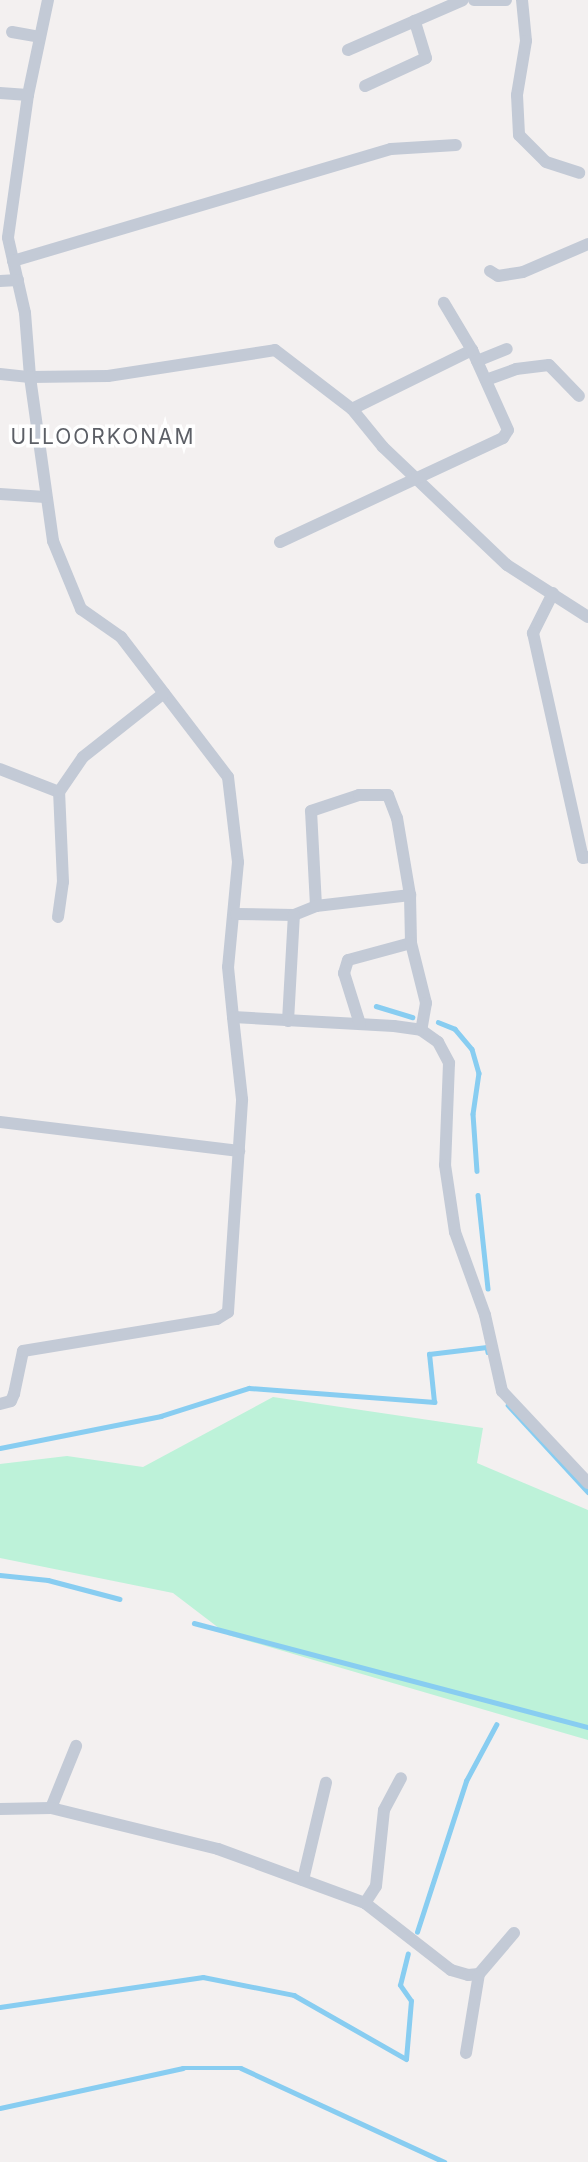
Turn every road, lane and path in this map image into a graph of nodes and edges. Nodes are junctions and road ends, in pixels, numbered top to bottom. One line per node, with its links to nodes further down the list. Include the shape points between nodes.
1 (48, 0): 8 (street)
2 (463, 0): 6 (street)
3 (474, 0): 4 (street)
4 (506, 0)
5 (522, 0): 14 (street, via 526,41 517,95 519,135 546,162)
6 (415, 21): 9 (street); 10 (street, via 426,58)
7 (12, 32): 8 (street)
8 (40, 37): 12 (street)
9 (348, 50)
10 (365, 86)
11 (0, 93): 12 (street)
12 (27, 94): 15 (street)
13 (456, 145): 17 (street, via 391,149)
14 (579, 173)
15 (6, 194): 17 (street)
16 (588, 244): 18 (street, via 523,272 498,276)
17 (13, 261): 19 (street)
18 (490, 271)
19 (18, 280): 20 (street); 25 (street)
20 (0, 281)
21 (444, 303): 23 (street)
22 (507, 349): 23 (street)
23 (474, 355): 26 (street); 28 (street)
24 (0, 374): 25 (street)
25 (30, 377): 28 (street, via 108,376 275,350); 31 (street)
26 (486, 380): 27 (street, via 516,369 549,365); 29 (street, via 508,430 503,438)
27 (579, 396)
28 (352, 409): 29 (street)
29 (413, 477): 32 (street); 33 (street, via 507,565)
30 (0, 494): 31 (street)
31 (45, 497): 35 (street, via 53,541 81,609 121,637)
32 (279, 542)
33 (553, 593): 34 (street); 38 (street, via 533,633 583,858)
34 (588, 617)
35 (164, 693): 37 (street, via 83,757); 41 (street, via 228,777 238,862)
36 (0, 769): 37 (street)
37 (59, 792): 43 (street, via 63,882)
38 (588, 857)
39 (411, 895): 40 (street); 40 (street, via 392,800 388,795 359,795 311,811); 44 (street)
40 (316, 906): 42 (street)
41 (236, 914): 42 (street); 45 (street, via 228,967)
42 (294, 915): 46 (street)
43 (58, 917)
44 (411, 943): 47 (street, via 348,960 344,973); 48 (street, via 426,1003)
45 (233, 1017): 46 (street); 50 (street, via 242,1100)
46 (288, 1021): 47 (street)
47 (360, 1024): 48 (street)
48 (421, 1030): 52 (street, via 439,1042 449,1063 445,1165 454,1232 485,1315 502,1391)
49 (0, 1122): 50 (street)
50 (239, 1151): 51 (street, via 228,1312 217,1318 23,1351 11,1401)
51 (0, 1404)
52 (588, 1483)
53 (76, 1746): 56 (street)
54 (401, 1777): 59 (street, via 384,1810 376,1886)
55 (326, 1783): 58 (street)
56 (51, 1808): 57 (street); 58 (street, via 218,1849)
57 (0, 1809)
58 (303, 1880): 59 (street)
59 (365, 1903): 61 (street, via 451,1970)
60 (513, 1933): 61 (street)
61 (479, 1974): 62 (street)
62 (466, 2053)

